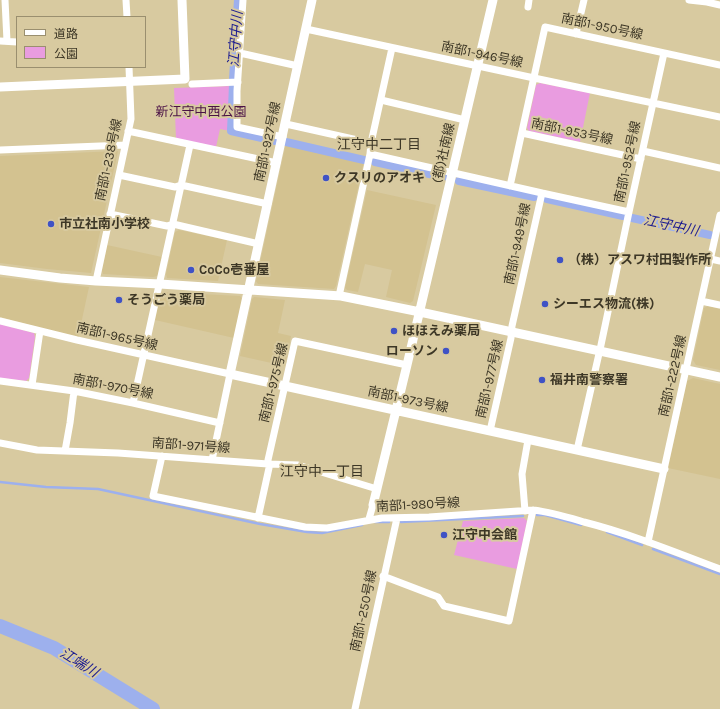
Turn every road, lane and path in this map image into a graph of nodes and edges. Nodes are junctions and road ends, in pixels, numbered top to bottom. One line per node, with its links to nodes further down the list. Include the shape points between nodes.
1 (5, 0): 14 (street)
2 (126, 0): 11 (street)
3 (182, 0): 24 (street, via 185,79)
4 (243, 0): 17 (street)
5 (312, 0): 12 (street, 南部1-927号線)
6 (493, 0): 21 (street, (都)社南線)
7 (584, 0): 13 (street)
8 (688, 0): 9 (street)
9 (708, 1): 10 (street)
10 (720, 5)
11 (127, 16)
12 (306, 29): 16 (street, 南部1-946号線); 20 (street, 南部1-927号線)
13 (576, 34): 18 (street, 南部1-950号線); 23 (street, 南部1-950号線, via 545,27)
14 (4, 41): 15 (street)
15 (16, 42)
16 (392, 48): 21 (street, 南部1-946号線); 28 (street)
17 (240, 53): 20 (street); 25 (street)
18 (664, 53): 19 (street, 南部1-950号線); 29 (street, 南部1-952号線)
19 (720, 65)
20 (298, 66): 32 (street, 南部1-927号線)
21 (478, 66): 23 (street, 南部1-946号線); 31 (street, (都)社南線)
22 (129, 68): 24 (street, 南部1-238号線)
23 (534, 78): 29 (street, 南部1-946号線); 34 (street, 南部1-950号線)
24 (129, 82): 27 (street); 33 (street, 南部1-238号線)
25 (238, 82): 26 (street); 35 (street, via 237,127)
26 (192, 84)
27 (0, 87)
28 (381, 100): 31 (street); 36 (street)
29 (653, 103): 30 (street, 南部1-946号線); 40 (street, 南部1-952号線)
30 (720, 117)
31 (465, 120): 45 (street, (都)社南線)
32 (286, 124): 35 (street, 南部1-927号線); 36 (street)
33 (128, 131): 37 (street, 南部1-238号線); 38 (street)
34 (522, 133): 42 (street, 南部1-953号線); 48 (street, 南部1-950号線)
35 (283, 137): 43 (street, 南部1-927号線)
36 (371, 143): 41 (street)
37 (125, 145): 39 (street); 46 (street, 南部1-238号線)
38 (190, 145): 43 (street); 47 (street)
39 (0, 150)
40 (643, 151): 42 (street, 南部1-952号線); 44 (street)
41 (370, 154): 45 (street, 南部1-949号線); 62 (street)
42 (641, 159): 51 (street, 南部1-952号線)
43 (277, 163): 50 (street, 南部1-927号線)
44 (720, 168)
45 (452, 173): 48 (street, 南部1-949号線); 65 (street, (都)社南線)
46 (119, 175): 47 (street, via 175,186); 52 (street, 南部1-238号線)
47 (182, 185): 50 (street); 54 (street)
48 (510, 186): 49 (street, 南部1-949号線)
49 (542, 193): 51 (street, 南部1-952号線); 68 (street, 南部1-949号線)
50 (268, 204): 55 (street, 南部1-927号線)
51 (629, 212): 69 (street)
52 (110, 214): 54 (street, via 167,226); 59 (street, 南部1-238号線)
53 (720, 216): 56 (street, 南部1-222号線)
54 (173, 224): 55 (street); 60 (street)
55 (259, 244): 61 (street, 南部1-927号線)
56 (711, 259): 57 (street); 63 (street, 南部1-222号線)
57 (720, 261)
58 (0, 270): 59 (street)
59 (96, 281): 60 (street)
60 (160, 284): 61 (street); 70 (street)
61 (249, 290): 62 (street); 73 (street)
62 (339, 296): 65 (street)
63 (702, 301): 64 (street); 72 (street, 南部1-222号線)
64 (720, 305)
65 (420, 312): 68 (street); 71 (street, (都)社南線)
66 (0, 321): 67 (street, 南部1-965号線)
67 (40, 331): 70 (street, 南部1-965号線); 76 (street)
68 (512, 332): 69 (street); 82 (street, 南部1-977号線)
69 (599, 351): 72 (street); 85 (street)
70 (144, 355): 73 (street, 南部1-965号線); 79 (street)
71 (407, 365): 77 (street, 南部1-975号線, via 295,341); 80 (street, (都)社南線)
72 (687, 370): 74 (street); 90 (street, 南部1-222号線)
73 (230, 374): 77 (street, 南部1-973号線); 81 (street)
74 (720, 377)
75 (0, 381): 76 (street, 南部1-970号線)
76 (32, 385): 78 (street, 南部1-970号線)
77 (284, 386): 80 (street, 南部1-973号線); 89 (street, 南部1-975号線)
78 (74, 391): 79 (street, 南部1-970号線); 86 (street)
79 (133, 403): 81 (street, 南部1-970号線)
80 (396, 411): 82 (street, 南部1-973号線); 91 (street, (都)社南線)
81 (220, 423): 88 (street)
82 (490, 431): 83 (street, 南部1-973号線)
83 (528, 440): 85 (street, 南部1-973号線); 94 (street, via 522,474)
84 (0, 443): 86 (street, 南部1-971号線, via 37,450)
85 (577, 450): 90 (street, 南部1-973号線)
86 (65, 451): 87 (street, 南部1-971号線)
87 (162, 456): 88 (street, 南部1-971号線); 95 (street, 南部1-980号線, via 153,496)
88 (212, 460): 89 (street, 南部1-971号線)
89 (268, 464): 91 (street, 南部1-971号線, via 298,465); 95 (street, 南部1-975号線)
90 (664, 469): 98 (street, 南部1-222号線)
91 (377, 490): 92 (street, (都)社南線)
92 (373, 505): 97 (street)
93 (533, 510): 94 (street, 南部1-980号線); 98 (street, 南部1-980号線, via 606,527); 100 (street, via 509,621 444,606 438,597)
94 (525, 511): 96 (street, 南部1-980号線)
95 (258, 518): 97 (street, 南部1-980号線, via 305,528 327,528)
96 (397, 518): 97 (street, 南部1-980号線); 100 (street, 南部1-250号線)
97 (369, 520)
98 (648, 542): 99 (street, 南部1-980号線)
99 (720, 569)
100 (384, 576): 101 (street, 南部1-250号線)
101 (355, 709)

